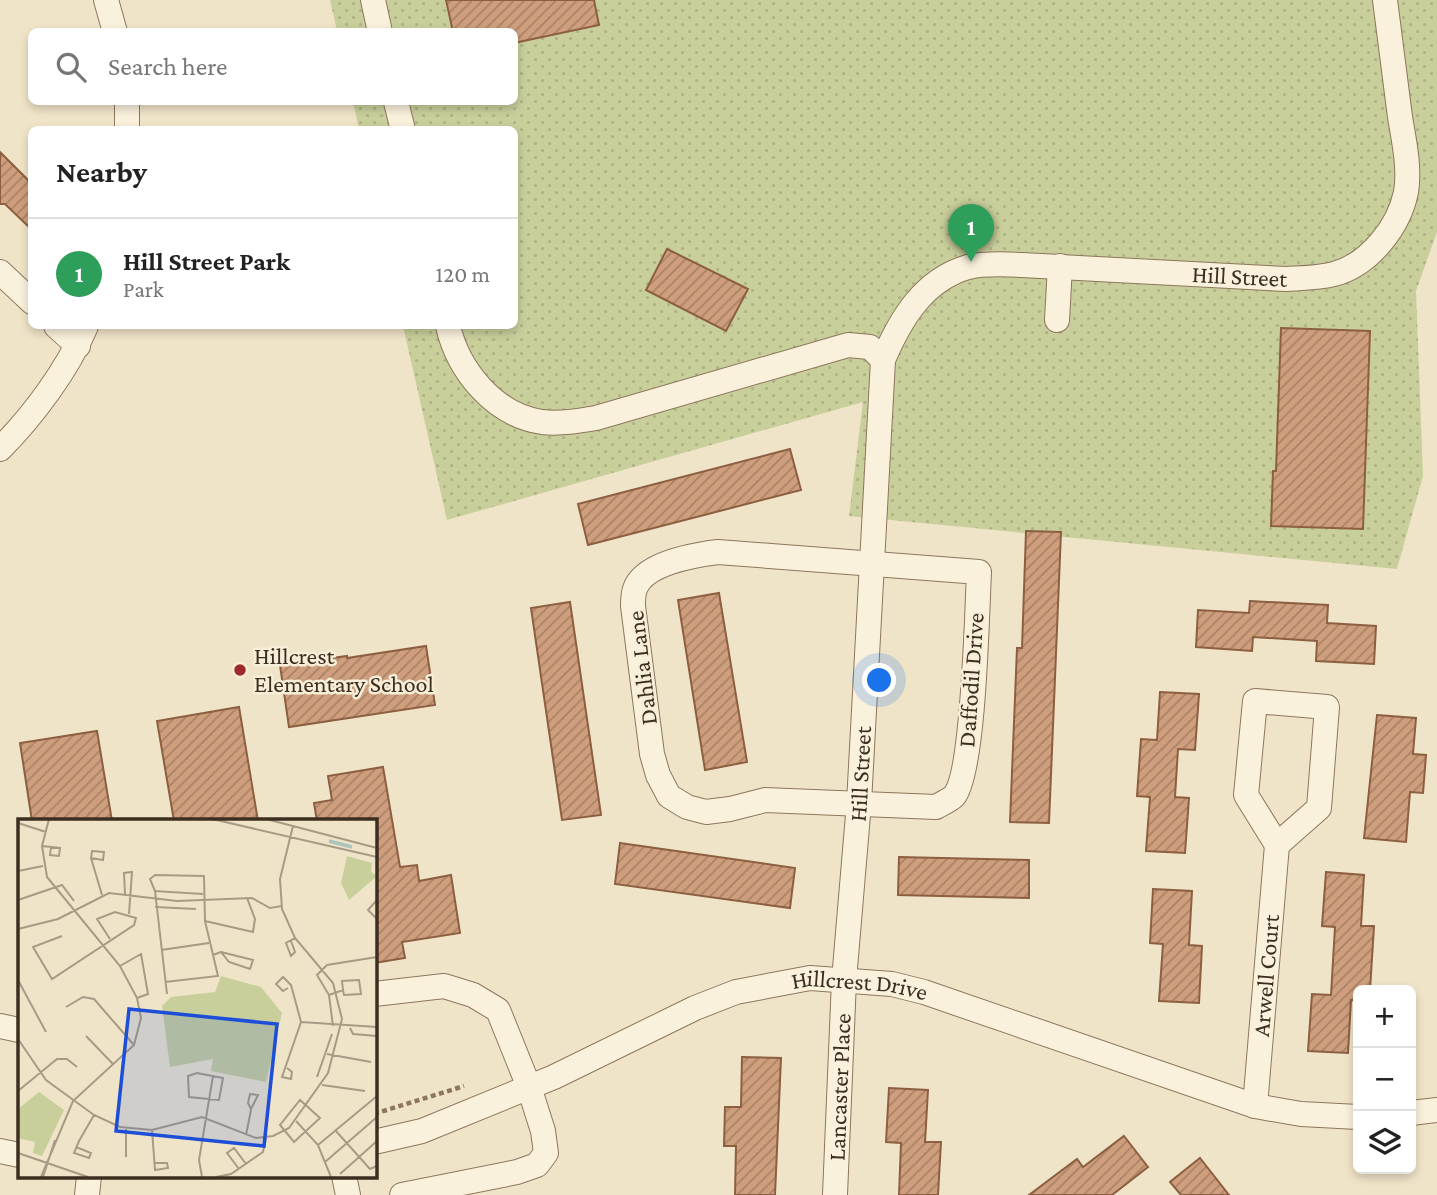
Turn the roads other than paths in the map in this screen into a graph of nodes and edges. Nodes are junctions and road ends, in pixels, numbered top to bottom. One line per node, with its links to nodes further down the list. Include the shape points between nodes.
1 (106, 0): 4 (street)
2 (373, 0): 5 (street)
3 (1385, 0): 10 (street, Hill Street, via 1406,193 1384,239 1362,260 1337,273 1286,279)
4 (114, 28)
5 (379, 28)
6 (127, 105): 8 (street)
7 (397, 105): 9 (street)
8 (127, 126)
9 (402, 126)
10 (1060, 266): 13 (street); 17 (street, Hill Street, via 993,264 967,268 940,281 915,302)
11 (0, 272): 12 (street)
12 (28, 298)
13 (1056, 320)
14 (64, 329): 16 (street)
15 (449, 329): 17 (street, via 467,370 485,393 510,412 564,423 596,418 848,345 870,347)
16 (82, 336): 18 (street, via 22,428)
17 (883, 360): 19 (street, Hill Street)
18 (0, 449)
19 (872, 562): 20 (street, Hill Street); 20 (street, Daffodil Drive, via 979,572 970,736 955,795 936,807); 20 (street, Dahlia Lane, via 718,552 693,555 643,577 635,589 633,606 652,754 668,796 706,812 765,800)
20 (859, 803): 22 (street, Hill Street)
21 (1276, 845): 21 (street, via 1319,808 1326,707 1255,701 1246,795); 27 (street, Arwell Court)
22 (844, 980): 26 (street, Hillcrest Drive, via 810,978 736,992); 27 (street, Hillcrest Drive, via 924,992); 35 (street, Lancaster Place)
23 (376, 994): 26 (street, via 444,986 473,995 498,1010)
24 (0, 1026): 25 (street)
25 (18, 1030)
26 (529, 1087): 31 (street, Hillcrest Drive, via 422,1131); 34 (street, via 546,1153 537,1165)
27 (1255, 1106): 30 (street, Hillcrest Drive)
28 (1437, 1110): 29 (street)
29 (1416, 1112)
30 (1353, 1117)
31 (376, 1142)
32 (0, 1150): 33 (street)
33 (18, 1155)
34 (401, 1195)
35 (835, 1195)

